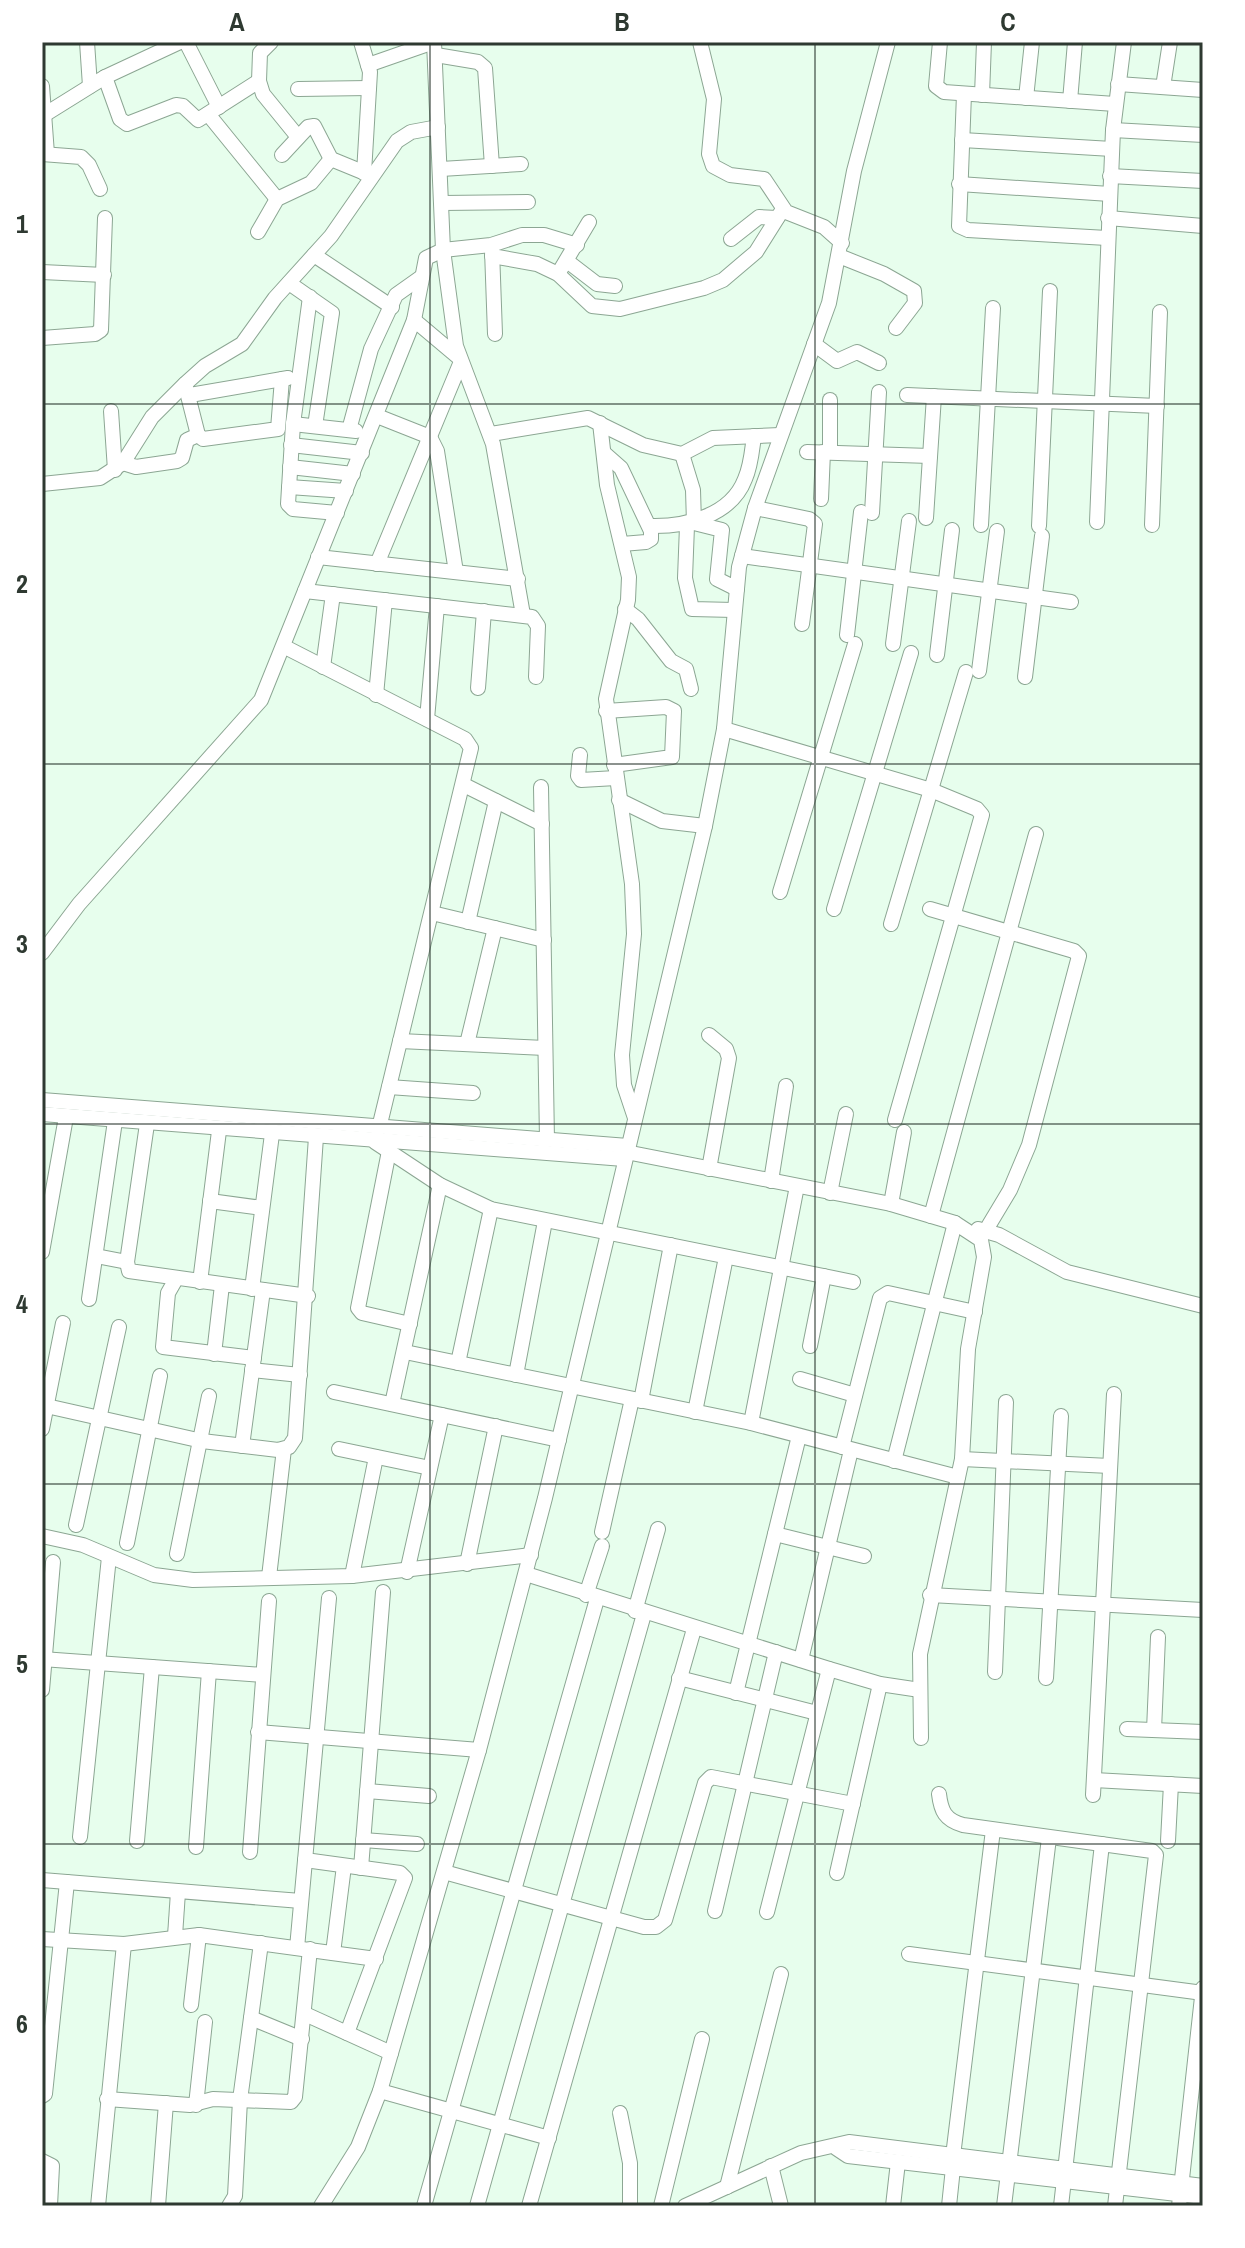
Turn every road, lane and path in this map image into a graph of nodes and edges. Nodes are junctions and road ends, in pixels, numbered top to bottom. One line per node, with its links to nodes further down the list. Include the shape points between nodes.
1 (87, 42): 20 (street)
2 (180, 42): 16 (street)
3 (186, 42): 30 (street)
4 (271, 42): 17 (street, via 260,53)
5 (361, 42): 15 (street)
6 (700, 42): 53 (street, via 714,99 710,160 722,173 764,179)
7 (888, 42): 63 (street, via 854,171)
8 (940, 42): 25 (street, via 936,86)
9 (984, 42): 26 (street)
10 (1032, 42): 27 (street)
11 (1075, 42): 28 (street)
12 (1124, 42): 18 (street)
13 (1170, 42): 21 (street)
14 (435, 46): 15 (street); 32 (street); 42 (street, via 485,68)
15 (368, 65): 22 (street)
16 (105, 77): 20 (street); 30 (street, via 123,123 176,105 195,120)
17 (259, 81): 30 (street); 35 (street, via 263,94)
18 (1118, 84): 21 (street); 29 (street)
19 (42, 86): 31 (street)
20 (90, 86): 31 (street)
21 (1163, 87): 24 (street)
22 (369, 88): 23 (street); 44 (street)
23 (298, 89)
24 (1203, 90)
25 (964, 94): 26 (street); 36 (street)
26 (982, 95): 27 (street)
27 (1026, 98): 28 (street)
28 (1070, 101): 29 (street)
29 (1115, 104): 33 (street)
30 (214, 111): 50 (street)
31 (44, 115): 38 (street)
32 (438, 127): 43 (street); 44 (street, via 404,135)
33 (1113, 130): 34 (street); 37 (street)
34 (1203, 135)
35 (298, 137): 39 (street); 40 (street, via 308,127 317,128)
36 (962, 140): 37 (street); 47 (street)
37 (1112, 149): 45 (street)
38 (44, 154): 48 (street, via 81,157)
39 (282, 155)
40 (331, 159): 44 (street); 50 (street, via 311,183)
41 (521, 164): 42 (street)
42 (492, 166): 43 (street)
43 (441, 169): 52 (street)
44 (367, 174): 65 (street)
45 (1110, 176): 46 (street); 49 (street)
46 (1203, 181)
47 (959, 184): 49 (street); 59 (street, via 962,228)
48 (100, 189)
49 (1110, 194): 55 (street)
50 (277, 199): 58 (street)
51 (528, 202): 52 (street)
52 (442, 203): 62 (street)
53 (780, 214): 60 (street, via 759,217); 63 (street, via 824,227); 68 (street, via 762,245 735,273 685,293 601,309)
54 (105, 218): 69 (street)
55 (1108, 218): 57 (street); 59 (street)
56 (589, 222): 61 (street)
57 (1203, 226)
58 (258, 232)
59 (1107, 238): 94 (street)
60 (731, 239)
61 (577, 245): 64 (street, via 533,234 512,236); 66 (street)
62 (443, 250): 64 (street); 70 (street, via 426,258); 83 (street)
63 (840, 250): 79 (street, via 914,291 915,303); 82 (street)
64 (492, 251): 68 (street); 80 (street)
65 (314, 255): 71 (street); 75 (street)
66 (567, 261): 68 (street); 72 (street, via 597,284)
67 (42, 272): 69 (street)
68 (558, 274)
69 (104, 275): 81 (street, via 99,333)
70 (420, 278): 75 (street, via 399,291); 78 (street)
71 (289, 283): 74 (street); 87 (street, via 242,344 205,366)
72 (615, 286)
73 (1050, 291): 93 (street)
74 (310, 297): 85 (street); 100 (street, via 332,317)
75 (392, 307): 101 (street, via 371,349)
76 (993, 308): 91 (street)
77 (1160, 312): 95 (street)
78 (414, 320): 83 (street); 97 (street)
79 (896, 328)
80 (495, 334)
81 (42, 338)
82 (814, 344): 84 (street, via 837,361 857,352); 105 (street)
83 (459, 360): 103 (street); 107 (street)
84 (879, 363)
85 (299, 376): 86 (street); 99 (street)
86 (282, 379): 87 (street); 104 (street, via 277,430 203,439)
87 (187, 390): 104 (street); 116 (street, via 152,417)
88 (879, 392): 114 (street)
89 (907, 395): 90 (street)
90 (934, 396): 91 (street); 115 (street)
91 (988, 398): 93 (street); 129 (street)
92 (830, 400): 110 (street)
93 (1045, 401): 94 (street); 148 (street)
94 (1100, 403): 95 (street); 127 (street)
95 (1157, 406): 130 (street)
96 (111, 411): 116 (street)
97 (377, 416): 102 (street); 107 (street)
98 (600, 423): 103 (street, via 584,418); 112 (street); 113 (street, via 643,445)
99 (293, 424): 100 (street); 108 (street)
100 (315, 426): 101 (street)
101 (349, 430): 102 (street)
102 (370, 433): 111 (street)
103 (491, 434): 142 (street)
104 (198, 435): 116 (street, via 187,440 180,459)
105 (780, 435): 106 (street); 123 (street)
106 (754, 436): 113 (street, via 713,438); 128 (street, via 739,489)
107 (430, 437): 137 (street); 139 (street, via 439,458)
108 (291, 445): 111 (street); 117 (street)
109 (807, 452): 110 (street)
110 (827, 452): 114 (street); 122 (street)
111 (362, 453): 118 (street)
112 (604, 453): 131 (street, via 621,468); 134 (street)
113 (682, 454): 128 (street, via 693,490)
114 (875, 454): 115 (street); 140 (street)
115 (930, 456): 125 (street)
116 (119, 467): 119 (street, via 92,480)
117 (290, 467): 118 (street); 120 (street)
118 (353, 474): 121 (street)
119 (42, 484)
120 (289, 487): 121 (street); 124 (street, via 288,504 293,509)
121 (346, 491): 124 (street)
122 (821, 499)
123 (755, 508): 135 (street); 138 (street, via 813,521)
124 (337, 513): 136 (street)
125 (926, 518)
126 (909, 521): 141 (street)
127 (1097, 522)
128 (690, 524): 131 (street); 144 (street, via 722,530 717,579); 153 (street, via 685,578 692,609)
129 (981, 525)
130 (1152, 525)
131 (650, 526): 134 (street, via 649,541)
132 (952, 530): 143 (street)
133 (997, 531): 146 (street)
134 (622, 544): 152 (street, via 629,577)
135 (742, 556): 138 (street); 144 (street)
136 (318, 557): 137 (street); 145 (street)
137 (377, 564): 139 (street)
138 (810, 566): 140 (street); 156 (street)
139 (456, 572): 142 (street)
140 (856, 572): 141 (street); 171 (street, via 851,639)
141 (901, 578): 143 (street); 157 (street)
142 (518, 579): 155 (street)
143 (946, 584): 146 (street); 160 (street)
144 (737, 589): 153 (street)
145 (305, 591): 147 (street); 158 (street)
146 (992, 591): 148 (street); 176 (street, via 972,672)
147 (333, 594): 149 (street); 161 (street)
148 (1035, 597): 150 (street); 163 (street)
149 (385, 600): 151 (street); 166 (street)
150 (1071, 602)
151 (437, 606): 154 (street); 168 (street)
152 (625, 609): 165 (street, via 668,658 686,669); 167 (street, via 608,678)
153 (734, 610): 169 (street)
154 (484, 611): 155 (street); 164 (street)
155 (523, 615): 162 (street, via 538,622)
156 (802, 624)
157 (893, 644)
158 (285, 647): 161 (street); 192 (street, via 246,722 96,885)
159 (911, 653): 173 (street)
160 (937, 655)
161 (323, 667): 166 (street)
162 (536, 677)
163 (1025, 677)
164 (478, 688)
165 (691, 689)
166 (376, 695): 168 (street)
167 (606, 711): 172 (street); 172 (street, via 674,711 672,757)
168 (427, 719): 174 (street, via 469,743)
169 (724, 729): 171 (street); 180 (street)
170 (580, 755): 172 (street, via 581,780)
171 (821, 758): 173 (street); 182 (street)
172 (615, 772): 177 (street)
173 (876, 774): 176 (street); 183 (street)
174 (464, 785): 178 (street); 185 (street)
175 (541, 787): 179 (street)
176 (931, 790): 186 (street, via 982,815); 188 (street)
177 (619, 800): 180 (street, via 662,821); 204 (street, via 631,868 634,934 622,1073)
178 (496, 801): 179 (street); 187 (street)
179 (542, 824): 191 (street)
180 (705, 826): 204 (street)
181 (1036, 834): 190 (street)
182 (780, 892)
183 (834, 909)
184 (930, 909): 186 (street)
185 (432, 913): 187 (street); 194 (street)
186 (954, 916): 190 (street); 221 (street, via 900,1126)
187 (468, 922): 189 (street)
188 (891, 924)
189 (495, 928): 191 (street); 195 (street)
190 (1008, 932): 224 (street); 228 (street, via 1074,951 1079,961 1029,1145)
191 (544, 940): 196 (street)
192 (42, 953)
193 (709, 1035): 214 (street, via 729,1058)
194 (400, 1041): 195 (street); 198 (street)
195 (467, 1044): 196 (street)
196 (545, 1048): 211 (street)
197 (786, 1086): 215 (street)
198 (389, 1087): 199 (street); 209 (street)
199 (473, 1093)
200 (42, 1100): 209 (street)
201 (42, 1114): 203 (street)
202 (846, 1114): 219 (street)
203 (66, 1117): 205 (street); 216 (street)
204 (635, 1118): 213 (street)
205 (115, 1121): 206 (street); 231 (street)
206 (147, 1124): 207 (street); 233 (street)
207 (219, 1131): 208 (street); 220 (street)
208 (272, 1134): 210 (street); 222 (street)
209 (376, 1134): 210 (street); 211 (street); 212 (street); 213 (street)
210 (316, 1137): 241 (street)
211 (547, 1140): 213 (street)
212 (389, 1151): 217 (street); 247 (street, via 358,1308)
213 (626, 1153): 214 (street); 227 (street)
214 (709, 1169): 215 (street)
215 (771, 1181): 218 (street)
216 (48, 1182): 230 (street)
217 (440, 1185): 223 (street); 247 (street)
218 (797, 1186): 219 (street); 234 (street)
219 (830, 1193): 221 (street)
220 (210, 1201): 222 (street); 237 (street)
221 (891, 1204): 224 (street)
222 (262, 1208): 240 (street)
223 (491, 1209): 225 (street); 252 (street)
224 (931, 1216): 226 (street)
225 (545, 1221): 227 (street); 255 (street)
226 (961, 1226): 228 (street); 243 (street); 245 (street, via 981,1240 984,1251)
227 (607, 1232): 229 (street); 258 (street)
228 (992, 1232): 244 (street, via 1067,1272)
229 (671, 1245): 232 (street); 263 (street)
230 (43, 1246)
231 (96, 1256): 233 (street); 242 (street)
232 (726, 1257): 234 (street); 267 (street)
233 (127, 1262): 236 (street, via 133,1274)
234 (783, 1268): 235 (street); 271 (street)
235 (824, 1276): 238 (street); 249 (street)
236 (176, 1279): 237 (street); 251 (street, via 168,1293 161,1344)
237 (200, 1282): 239 (street)
238 (853, 1282)
239 (222, 1285): 240 (street); 251 (street)
240 (257, 1290): 241 (street); 253 (street)
241 (308, 1296): 254 (street)
242 (89, 1299)
243 (936, 1304): 245 (street); 261 (street, via 888,1293 880,1298); 284 (street)
244 (1203, 1306)
245 (975, 1312): 283 (street)
246 (63, 1323): 266 (street)
247 (410, 1324): 250 (street)
248 (119, 1327): 270 (street)
249 (810, 1346)
250 (405, 1352): 252 (street); 265 (street)
251 (214, 1354): 253 (street)
252 (458, 1363): 255 (street)
253 (253, 1364): 254 (street); 278 (street)
254 (300, 1375): 280 (street, via 295,1438)
255 (516, 1375): 258 (street)
256 (160, 1376): 274 (street)
257 (800, 1379): 261 (street)
258 (570, 1387): 263 (street); 276 (street)
259 (334, 1392): 265 (street)
260 (1114, 1394): 287 (street)
261 (855, 1395): 279 (street)
262 (209, 1396): 277 (street)
263 (637, 1400): 267 (street); 308 (street)
264 (1006, 1402): 285 (street)
265 (392, 1404): 268 (street)
266 (44, 1406): 270 (street); 273 (street)
267 (695, 1412): 271 (street)
268 (442, 1415): 272 (street); 288 (street)
269 (1061, 1416): 286 (street)
270 (99, 1418): 274 (street); 290 (street)
271 (751, 1423): 275 (street)
272 (496, 1426): 276 (street); 301 (street)
273 (42, 1429)
274 (149, 1429): 277 (street); 294 (street)
275 (799, 1436): 279 (street); 292 (street)
276 (559, 1440): 297 (street)
277 (202, 1441): 278 (street); 296 (street)
278 (242, 1446): 280 (street)
279 (847, 1448): 284 (street); 295 (street)
280 (284, 1449): 305 (street)
281 (339, 1449): 282 (street)
282 (376, 1457): 288 (street); 304 (street)
283 (962, 1459): 285 (street); 289 (street)
284 (894, 1461): 289 (street)
285 (1003, 1462): 286 (street); 310 (street)
286 (1059, 1465): 287 (street); 312 (street)
287 (1110, 1466): 313 (street)
288 (430, 1468): 302 (street)
289 (958, 1477): 307 (street)
290 (76, 1525)
291 (658, 1529): 315 (street)
292 (775, 1534): 295 (street); 318 (street)
293 (42, 1536): 299 (street)
294 (127, 1543)
295 (828, 1547): 298 (street); 321 (street)
296 (177, 1554)
297 (531, 1555): 301 (street); 303 (street)
298 (864, 1556)
299 (109, 1557): 305 (street, via 172,1579); 322 (street)
300 (53, 1562): 320 (street)
301 (467, 1564): 302 (street)
302 (407, 1572): 304 (street)
303 (526, 1574): 308 (street); 342 (street)
304 (352, 1576): 305 (street)
305 (269, 1577)
306 (383, 1592): 341 (street)
307 (930, 1595): 310 (street); 330 (street, via 920,1654)
308 (592, 1597): 315 (street); 368 (street)
309 (329, 1598): 339 (street)
310 (998, 1599): 312 (street); 326 (street)
311 (269, 1601): 327 (street)
312 (1051, 1602): 313 (street); 329 (street)
313 (1103, 1605): 314 (street); 344 (street, via 1094,1788)
314 (1203, 1610)
315 (639, 1612): 316 (street); 371 (street)
316 (694, 1629): 318 (street); 328 (street)
317 (1158, 1637): 336 (street)
318 (750, 1645): 319 (street); 332 (street)
319 (776, 1652): 321 (street); 333 (street)
320 (43, 1659): 322 (street); 331 (street)
321 (801, 1660): 324 (street)
322 (96, 1663): 323 (street); 352 (street)
323 (152, 1667): 325 (street); 355 (street)
324 (829, 1669): 330 (street); 334 (street)
325 (209, 1671): 327 (street); 359 (street)
326 (995, 1672)
327 (263, 1675): 337 (street)
328 (679, 1678): 332 (street); 374 (street)
329 (1046, 1678)
330 (901, 1687): 340 (street); 350 (street)
331 (42, 1690)
332 (736, 1693): 333 (street)
333 (764, 1701): 334 (street); 343 (street)
334 (817, 1713): 347 (street)
335 (1127, 1729): 336 (street)
336 (1154, 1730): 338 (street)
337 (258, 1732): 339 (street); 360 (street)
338 (1203, 1732)
339 (316, 1738): 341 (street); 361 (street)
340 (921, 1738)
341 (371, 1742): 342 (street); 346 (street)
342 (479, 1750): 364 (street)
343 (746, 1781): 347 (street); 372 (street); 374 (street, via 717,1776 705,1783 661,1925 644,1927)
344 (1171, 1784): 345 (street); 356 (street)
345 (1203, 1786)
346 (367, 1791): 349 (street); 354 (street)
347 (797, 1792): 350 (street); 373 (street)
348 (939, 1794): 351 (street, via 949,1819)
349 (429, 1796)
350 (853, 1804): 365 (street)
351 (993, 1830): 353 (street); 385 (street)
352 (80, 1837)
353 (1049, 1838): 358 (street); 386 (street)
354 (363, 1840): 357 (street); 363 (street)
355 (137, 1841)
356 (1168, 1841)
357 (417, 1844)
358 (1102, 1844): 388 (street); 389 (street, via 1156,1855)
359 (196, 1847)
360 (250, 1852)
361 (305, 1860): 362 (street); 370 (street)
362 (344, 1866): 363 (street); 382 (street)
363 (361, 1868): 384 (street, via 405,1878)
364 (444, 1872): 368 (street); 398 (street)
365 (837, 1873)
366 (42, 1880): 367 (street)
367 (67, 1882): 369 (street); 378 (street)
368 (513, 1891): 371 (street); 406 (street)
369 (178, 1892): 370 (street); 376 (street)
370 (301, 1901): 381 (street)
371 (563, 1905): 374 (street); 408 (street)
372 (715, 1911)
373 (767, 1912)
374 (611, 1918): 409 (street)
375 (199, 1935): 376 (street); 379 (street); 391 (street)
376 (175, 1936): 380 (street)
377 (42, 1939): 378 (street)
378 (62, 1941): 380 (street); 399 (street)
379 (261, 1943): 381 (street); 393 (street)
380 (124, 1944): 402 (street)
381 (303, 1948): 382 (street); 392 (street)
382 (333, 1953): 384 (street)
383 (909, 1954): 385 (street)
384 (376, 1959): 395 (street)
385 (979, 1963): 386 (street); 413 (street)
386 (1032, 1971): 388 (street); 415 (street)
387 (781, 1974): 419 (street)
388 (1087, 1978): 389 (street); 416 (street)
389 (1143, 1986): 390 (street); 417 (street)
390 (1203, 1991): 420 (street)
391 (191, 2005)
392 (305, 2014): 395 (street); 396 (street)
393 (251, 2018): 396 (street); 403 (street)
394 (205, 2022): 405 (street)
395 (347, 2033): 398 (street)
396 (302, 2039): 403 (street, via 291,2102)
397 (702, 2039): 431 (street)
398 (391, 2053): 400 (street)
399 (45, 2066): 401 (street)
400 (380, 2091): 406 (street); 426 (street, via 358,2147)
401 (42, 2096)
402 (107, 2099): 404 (street); 423 (street)
403 (240, 2100): 405 (street); 425 (street, via 235,2196)
404 (166, 2103): 405 (street); 424 (street)
405 (196, 2105)
406 (452, 2111): 408 (street); 427 (street)
407 (620, 2113): 430 (street, via 630,2163)
408 (501, 2125): 409 (street); 428 (street)
409 (549, 2138): 429 (street)
410 (832, 2148): 412 (street, via 848,2156); 413 (street, via 849,2142); 414 (street, via 810,2150)
411 (42, 2161): 422 (street, via 52,2166)
412 (898, 2162): 413 (street); 434 (street)
413 (953, 2162): 415 (street); 435 (street)
414 (771, 2166): 419 (street); 433 (street)
415 (1008, 2169): 416 (street); 436 (street)
416 (1064, 2175): 417 (street); 437 (street)
417 (1118, 2182): 420 (street); 438 (street)
418 (1203, 2186): 420 (street)
419 (727, 2187): 432 (street)
420 (1180, 2195): 421 (street)
421 (1203, 2197)
422 (50, 2206)
423 (98, 2206)
424 (158, 2206)
425 (229, 2206)
426 (321, 2206)
427 (424, 2206)
428 (477, 2206)
429 (529, 2206)
430 (630, 2206)
431 (661, 2206)
432 (685, 2206)
433 (781, 2206)
434 (893, 2206)
435 (949, 2206)
436 (1004, 2206)
437 (1061, 2206)
438 (1115, 2206)

